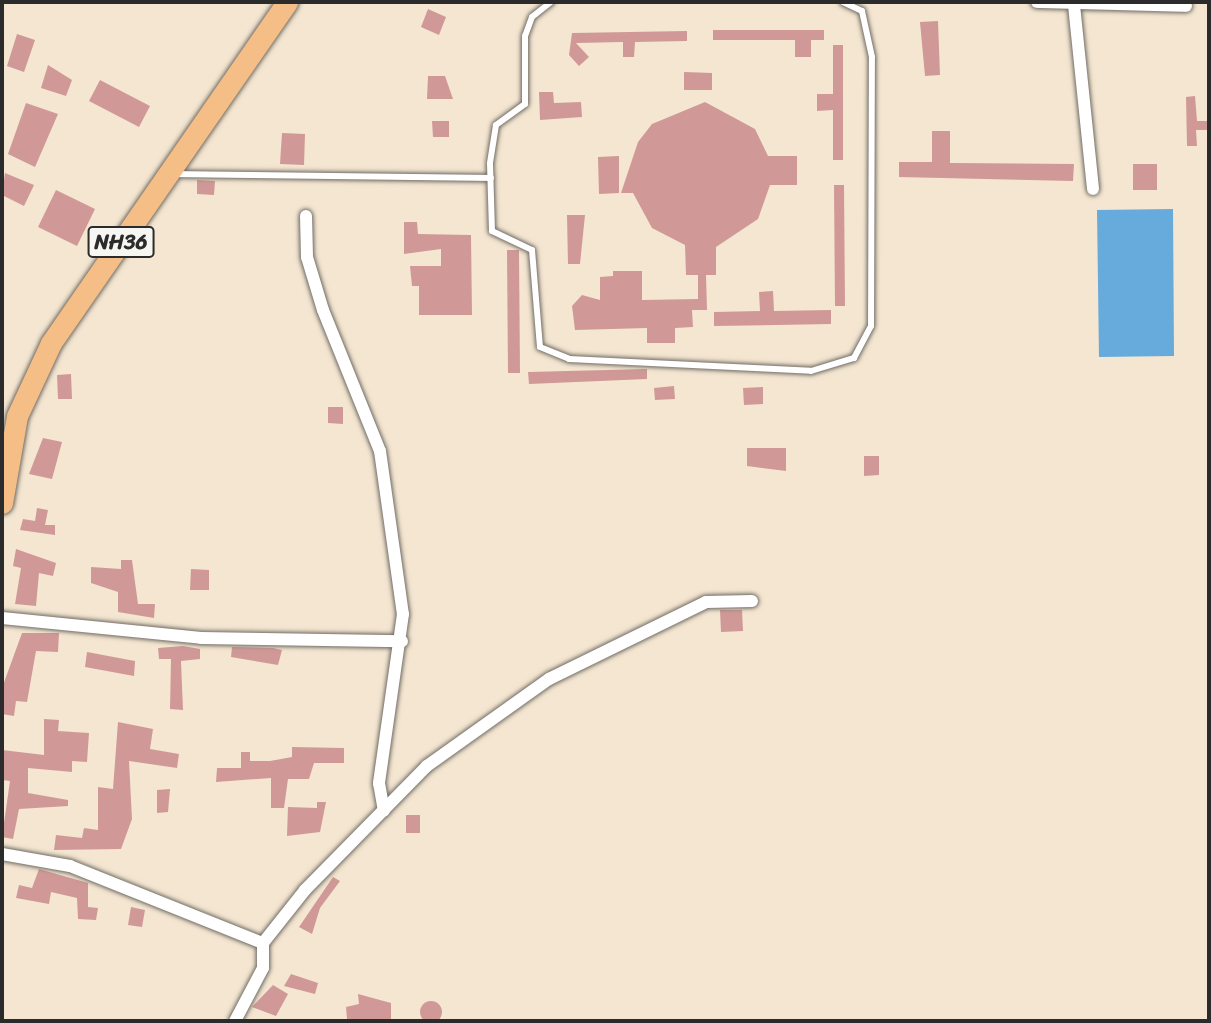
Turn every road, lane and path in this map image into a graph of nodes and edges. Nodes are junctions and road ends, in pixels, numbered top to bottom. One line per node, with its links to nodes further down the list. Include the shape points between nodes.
1 (287, 2): 7 (highway, NH36)
2 (551, 2): 8 (lane, via 538,9 525,36 525,104 492,133)
3 (843, 2): 8 (lane, via 867,22 874,184 871,326 854,358 842,366 811,371 546,353 536,334 532,250 492,231)
4 (1037, 2): 5 (street)
5 (1074, 5): 6 (street); 9 (street)
6 (1186, 6)
7 (168, 174): 8 (lane); 11 (highway, NH36, via 31,379 15,423)
8 (491, 178)
9 (1093, 189)
10 (306, 216): 14 (street, via 307,257 323,310 380,450)
11 (2, 503)
12 (752, 601): 15 (street, via 706,602 600,650 427,766)
13 (2, 618): 14 (street, via 201,638)
14 (402, 641): 15 (street, via 379,783)
15 (384, 811): 17 (street, via 305,890)
16 (2, 854): 17 (street, via 70,866)
17 (263, 943): 18 (street, via 263,968)
18 (234, 1021)

